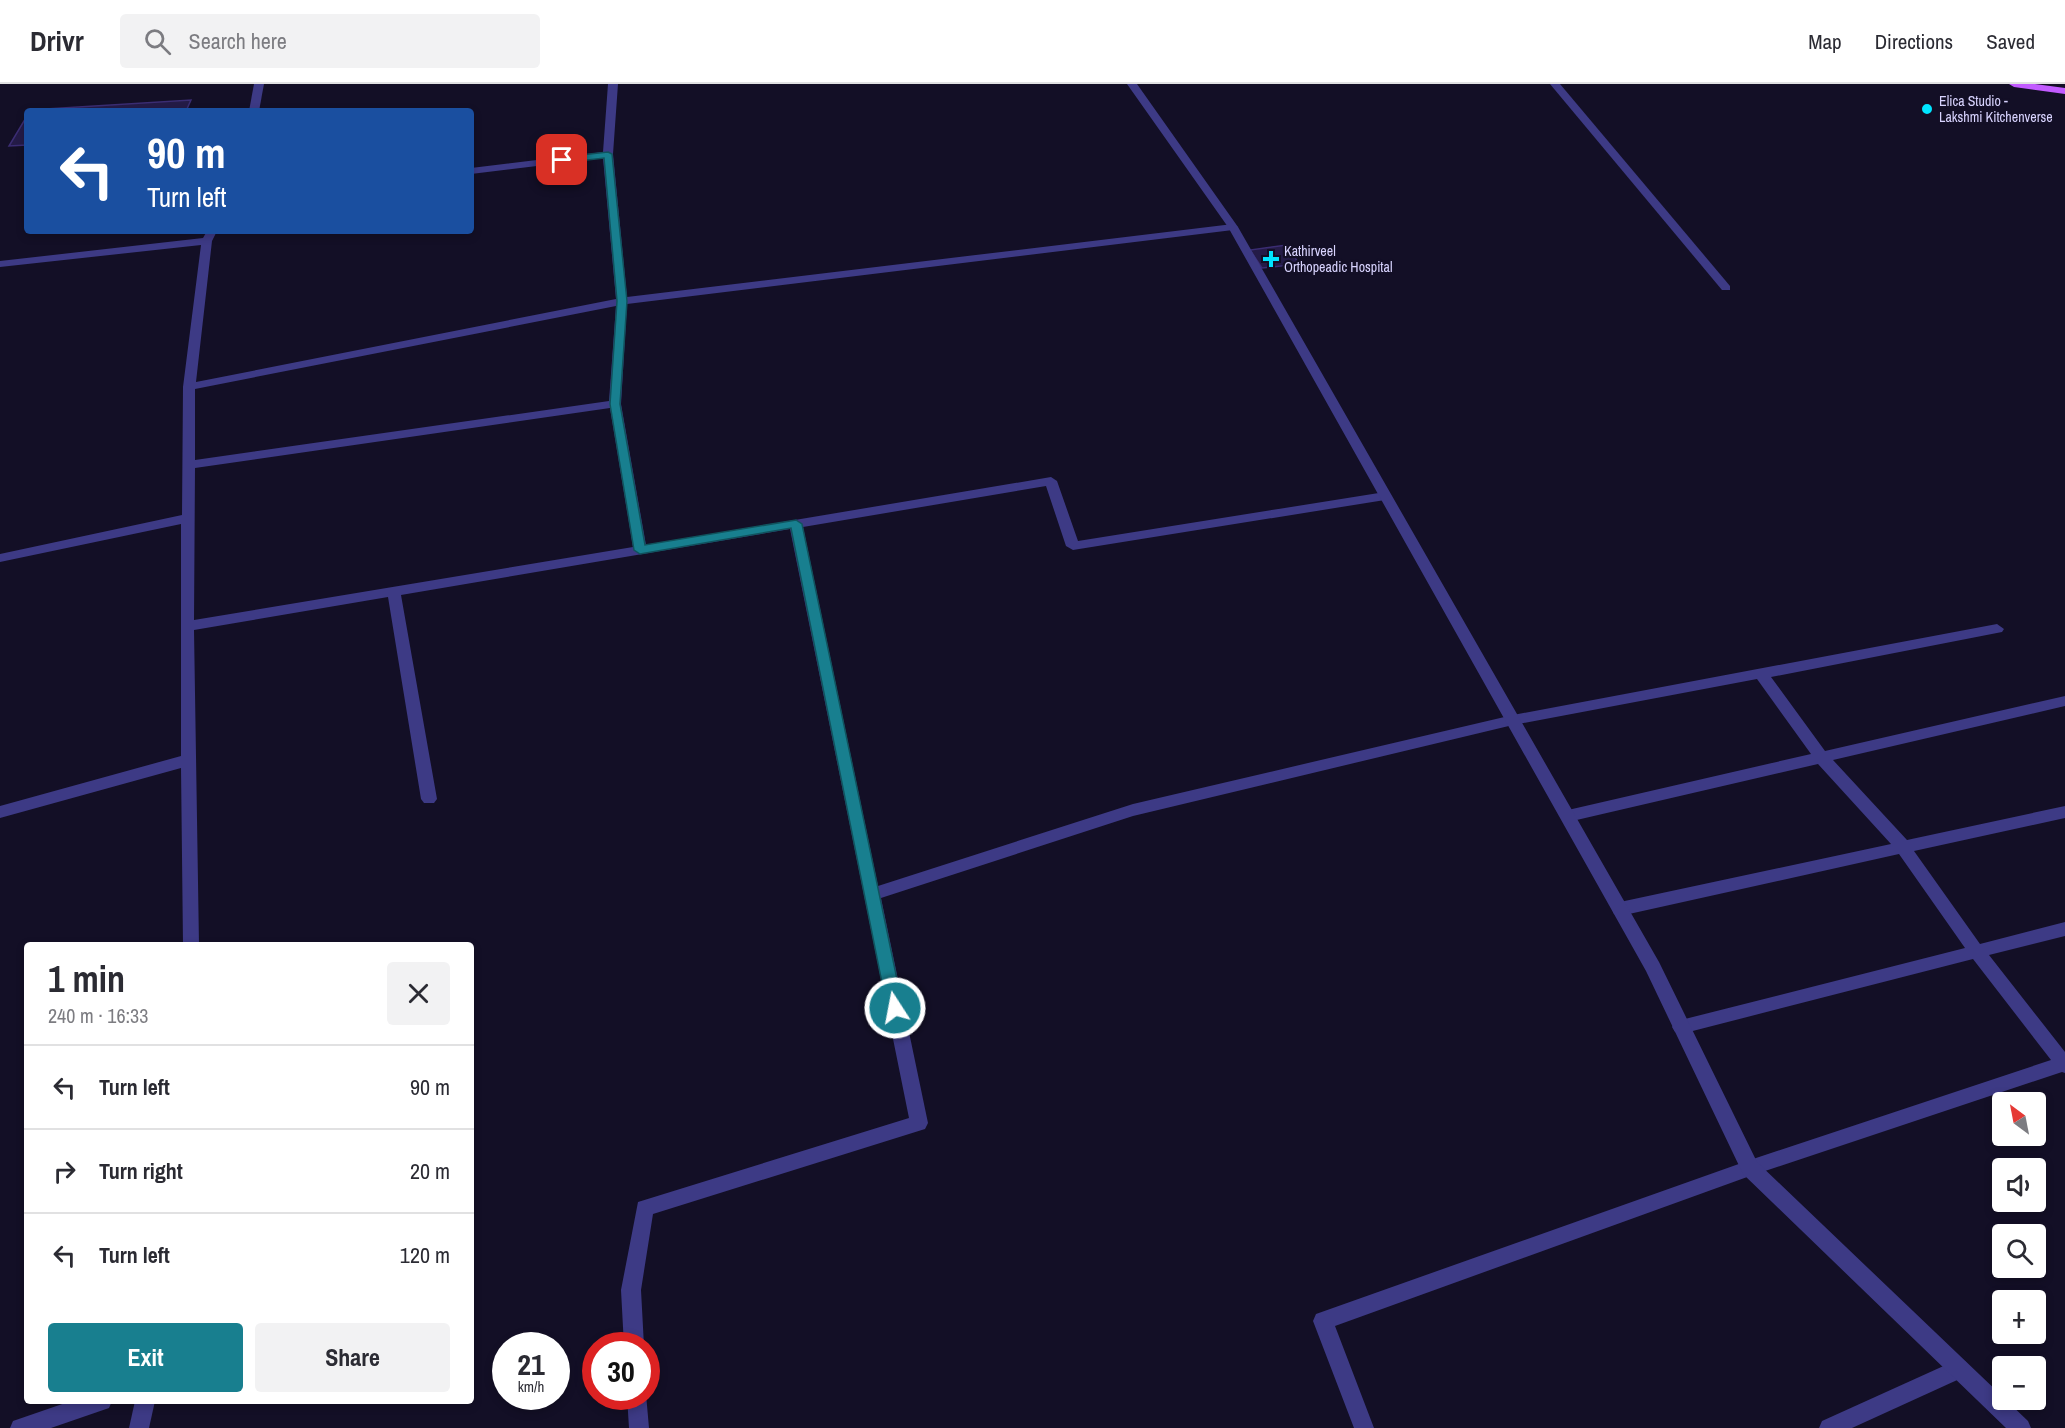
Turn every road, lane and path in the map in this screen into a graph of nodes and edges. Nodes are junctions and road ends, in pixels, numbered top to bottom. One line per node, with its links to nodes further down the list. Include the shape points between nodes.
1 (258, 84): 7 (street)
2 (613, 84): 8 (street)
3 (1132, 84): 10 (street)
4 (1555, 84): 13 (street)
5 (2014, 84): 6 (main road)
6 (2065, 90)
7 (254, 108)
8 (608, 154): 9 (street); 14 (street)
9 (474, 171)
10 (1233, 227): 14 (street); 18 (street)
11 (209, 236): 12 (street); 15 (street)
12 (0, 264)
13 (1726, 288)
14 (622, 301): 15 (street); 16 (street)
15 (189, 387): 17 (street)
16 (615, 404): 17 (street); 21 (street)
17 (188, 465): 19 (street)
18 (1385, 496): 20 (street, via 1073,546 1052,481); 28 (street)
19 (188, 518): 22 (street); 24 (street)
20 (796, 524): 21 (street); 36 (street)
21 (640, 550): 23 (street)
22 (0, 558)
23 (394, 592): 24 (street); 31 (street)
24 (188, 626): 30 (street)
25 (1997, 630): 26 (street)
26 (1761, 674): 28 (street); 29 (street)
27 (2065, 701): 29 (street)
28 (1513, 720): 34 (street); 36 (street, via 1133,810)
29 (1821, 757): 34 (street); 35 (street)
30 (188, 760): 32 (street); 39 (street)
31 (429, 799)
32 (0, 812)
33 (2065, 812): 35 (street)
34 (1568, 816): 37 (street)
35 (1903, 847): 37 (street); 40 (street)
36 (872, 894): 44 (street, via 919,1123 645,1209 632,1290)
37 (1620, 909): 41 (street)
38 (2065, 929): 40 (street)
39 (191, 942)
40 (1976, 951): 41 (street); 42 (street)
41 (1681, 1027): 43 (street)
42 (2065, 1064): 43 (street)
43 (1750, 1168): 45 (street); 52 (street, via 1323,1321)
44 (634, 1332)
45 (1959, 1370): 53 (street); 54 (street)
46 (93, 1404): 49 (street)
47 (144, 1404): 50 (street)
48 (638, 1410): 51 (street)
49 (20, 1428)
50 (139, 1428)
51 (639, 1428)
52 (1364, 1428)
53 (1829, 1428)
54 (2020, 1428)

